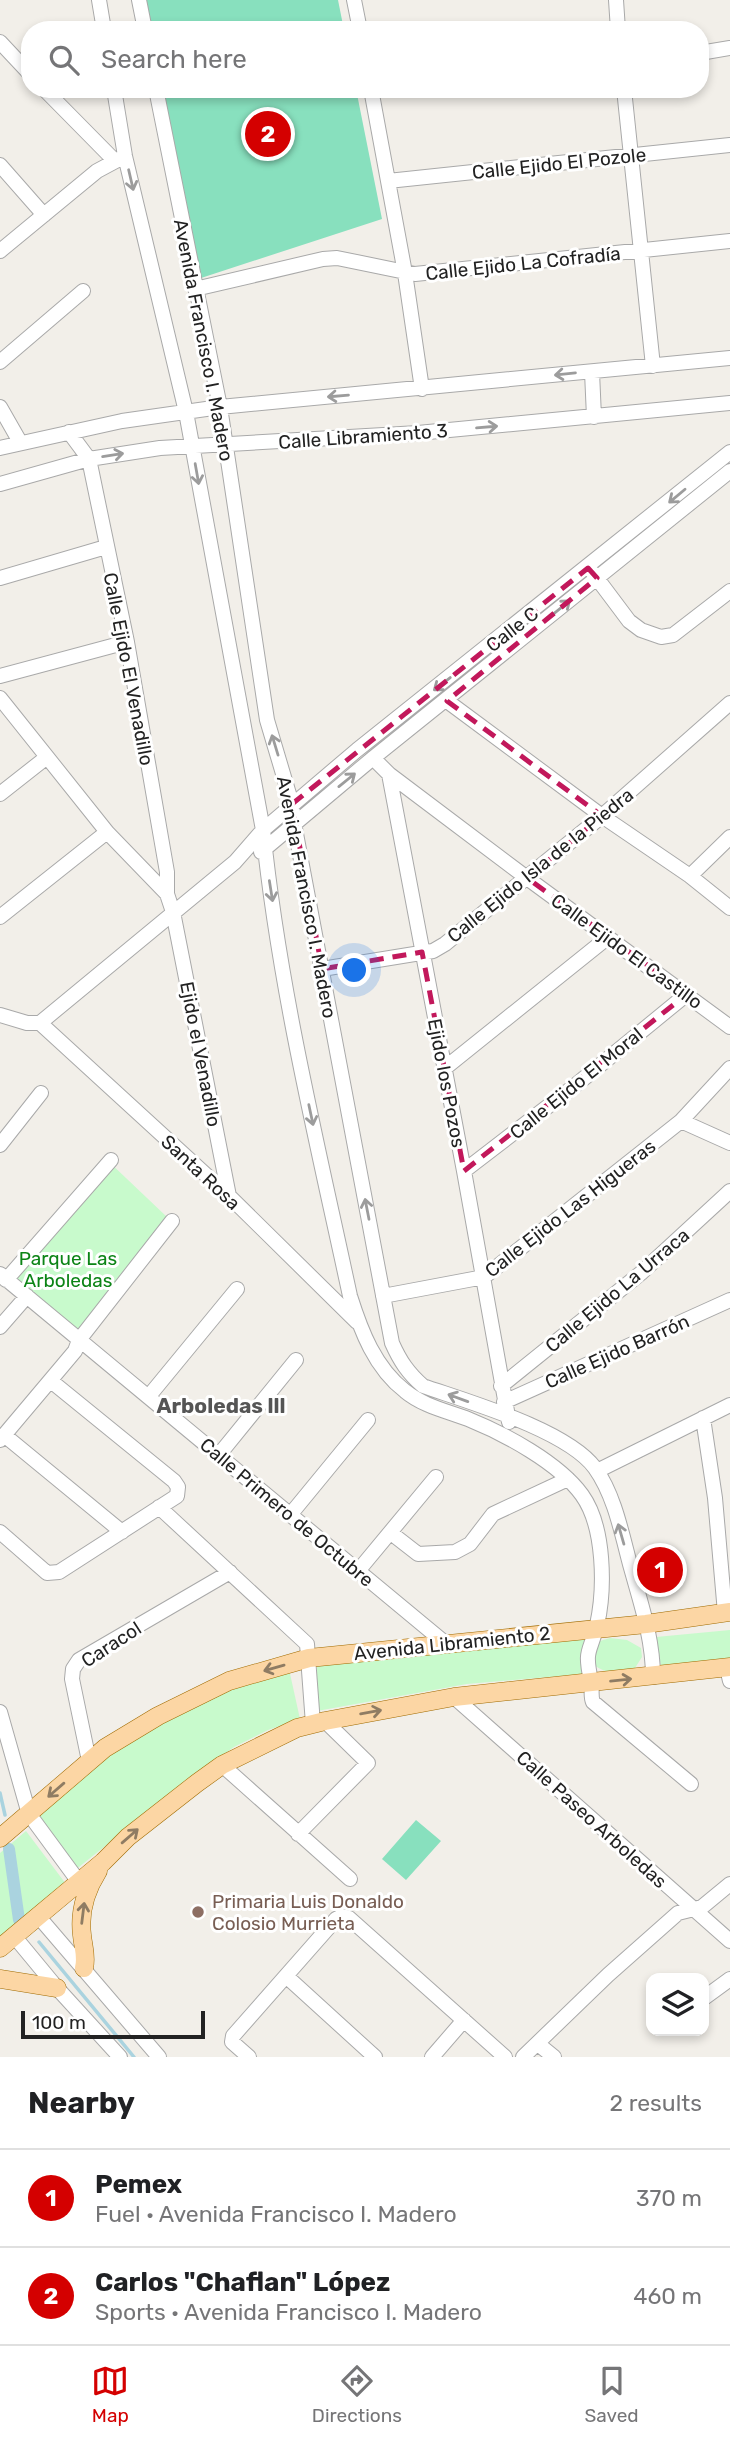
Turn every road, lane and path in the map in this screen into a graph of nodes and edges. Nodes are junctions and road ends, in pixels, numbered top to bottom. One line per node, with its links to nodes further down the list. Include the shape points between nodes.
1 (99, 0): 5 (street)
2 (139, 0): 6 (street)
3 (354, 0): 7 (street)
4 (616, 0): 8 (street)
5 (102, 21)
6 (143, 21)
7 (358, 21)
8 (617, 21)
9 (0, 42): 12 (street)
10 (730, 48): 11 (street)
11 (709, 52)
12 (21, 65)
13 (54, 98): 20 (street)
14 (115, 98): 20 (street, Avenida Francisco I. Madero)
15 (158, 98): 28 (street, Avenida Francisco I. Madero)
16 (373, 98): 22 (street)
17 (625, 98): 19 (street)
18 (730, 145): 19 (street, Calle Ejido El Pozole)
19 (631, 156): 22 (street, Calle Ejido El Pozole); 26 (street)
20 (120, 158): 23 (street); 38 (street, Avenida Francisco I. Madero, one-way to 38)
21 (0, 165): 23 (street)
22 (388, 181): 27 (street)
23 (44, 215): 25 (street)
24 (730, 241): 26 (street, Calle Ejido La Cofradía)
25 (0, 251)
26 (640, 251): 27 (street, Calle Ejido La Cofradía); 32 (street)
27 (405, 273): 28 (street, Calle Ejido La Cofradía, via 337,258); 34 (street)
28 (195, 289): 37 (street, Avenida Francisco I. Madero)
29 (83, 291): 31 (street)
30 (730, 358): 32 (street, Calle Libramiento 3)
31 (0, 362)
32 (653, 366): 33 (street, Calle Libramiento 3)
33 (592, 372): 34 (street, Calle Libramiento 3, one-way to 34); 39 (street)
34 (422, 389): 37 (street, Calle Libramiento 3, one-way to 37)
35 (730, 403): 39 (street, Calle Libramiento 3)
36 (0, 407): 41 (street)
37 (220, 407): 38 (street, Calle Libramiento 3); 42 (street, Avenida Francisco I. Madero)
38 (186, 412): 40 (street, Calle Libramiento 3); 43 (street, Avenida Francisco I. Madero)
39 (594, 417): 42 (street, Calle Libramiento 3, one-way to 39)
40 (69, 432): 41 (street, Calle Libramiento 3); 46 (street, Calle Ejido El Venadillo)
41 (20, 442): 44 (street, Calle Libramiento 3)
42 (224, 444): 43 (street, Calle Libramiento 3); 64 (street, Avenida Francisco I. Madero, one-way to 42, via 267,720)
43 (192, 446): 46 (street, Calle Libramiento 3, one-way to 43); 67 (street, Avenida Francisco I. Madero, one-way to 67)
44 (0, 447)
45 (730, 452): 50 (street, Calle C, one-way to 50)
46 (89, 459): 48 (street, Calle Libramiento 3); 49 (street, Calle Ejido El Venadillo)
47 (730, 471): 50 (street, Calle C)
48 (0, 485)
49 (106, 547): 51 (street); 53 (street, Calle Ejido El Venadillo)
50 (593, 573): 52 (street, via 629,621 661,638 673,635); 54 (street, Calle C); 56 (street, Calle C, one-way to 50)
51 (0, 578)
52 (730, 591)
53 (127, 642): 55 (street); 74 (street, Calle Ejido El Venadillo)
54 (464, 667): 56 (street); 64 (street, Calle C, one-way to 64)
55 (0, 676)
56 (475, 677): 58 (street, Calle C)
57 (0, 698): 60 (street)
58 (447, 701): 61 (street, Calle C); 65 (street)
59 (730, 703): 65 (street, Calle Ejido Isla de la Piedra)
60 (47, 757): 63 (street); 68 (street)
61 (373, 758): 62 (street); 66 (street, Calle C, one-way to 61)
62 (389, 774): 73 (street, Calle Ejido El Castillo); 79 (street, Ejido los Pozos)
63 (0, 794)
64 (292, 804): 66 (street, Avenida Francisco I. Madero); 67 (street, Calle C)
65 (603, 816): 72 (street); 73 (street, Calle Ejido Isla de la Piedra)
66 (294, 823): 70 (street, Calle C); 80 (street, Avenida Francisco I. Madero)
67 (263, 830): 70 (street, Avenida Francisco I. Madero); 71 (street, Calle C)
68 (107, 832): 74 (street); 77 (street)
69 (730, 836): 72 (street)
70 (265, 850): 71 (street); 102 (street, Avenida Francisco I. Madero, one-way to 102, via 296,1049)
71 (235, 862): 76 (street)
72 (690, 876): 75 (street)
73 (527, 878): 78 (street, Calle Ejido El Castillo); 79 (street, Calle Ejido Isla de la Piedra, via 445,944)
74 (167, 894): 76 (street, Calle Ejido El Venadillo)
75 (730, 908)
76 (173, 912): 83 (street); 94 (street, Ejido el Venadillo)
77 (0, 917)
78 (607, 938): 81 (street, Calle Ejido El Castillo); 85 (street)
79 (422, 952): 80 (street, Calle Ejido Isla de la Piedra); 85 (street, Ejido los Pozos)
80 (322, 969): 100 (street, Avenida Francisco I. Madero, one-way to 80)
81 (687, 994): 84 (street, Calle Ejido El Castillo); 92 (street, Calle Ejido El Moral)
82 (0, 1015): 83 (street)
83 (40, 1023): 94 (street, Santa Rosa)
84 (730, 1027)
85 (445, 1068): 92 (street, Ejido los Pozos)
86 (730, 1068): 88 (street, Calle Ejido Las Higueras)
87 (41, 1093): 90 (street)
88 (681, 1121): 89 (street); 97 (street, Calle Ejido Las Higueras)
89 (730, 1143)
90 (0, 1145)
91 (111, 1160): 96 (street)
92 (464, 1171): 97 (street, Ejido los Pozos)
93 (730, 1191): 107 (street, Calle Ejido La Urraca, via 641,1273)
94 (229, 1196): 102 (street, Santa Rosa)
95 (172, 1221): 104 (street)
96 (3, 1277): 99 (street, Calle Primero de Octubre)
97 (484, 1278): 100 (street, Calle Ejido Las Higueras); 107 (street, Ejido los Pozos)
98 (237, 1289): 108 (street)
99 (27, 1296): 103 (street); 104 (street, Calle Primero de Octubre)
100 (383, 1296): 110 (street, Avenida Francisco I. Madero, one-way to 100, via 424,1386 412,1377 392,1342)
101 (730, 1300): 110 (street, Calle Ejido Barrón)
102 (359, 1324): 114 (street, Avenida Francisco I. Madero, via 376,1359 404,1391 420,1402)
103 (0, 1327)
104 (79, 1339): 106 (street); 108 (street, Calle Primero de Octubre)
105 (296, 1360): 115 (street)
106 (51, 1381): 113 (street); 120 (street, via 174,1481 177,1496)
107 (501, 1386): 110 (street, Ejido los Pozos)
108 (149, 1396): 115 (street, Calle Primero de Octubre)
109 (730, 1405): 111 (street)
110 (505, 1409): 114 (street, Ejido los Pozos); 116 (street, Avenida Francisco I. Madero, via 579,1451)
111 (703, 1418): 116 (street); 119 (street)
112 (368, 1420): 121 (street)
113 (2, 1438): 123 (street)
114 (515, 1440): 118 (street, Avenida Francisco I. Madero)
115 (218, 1456): 121 (street, Calle Primero de Octubre)
116 (597, 1471): 128 (street, Avenida Francisco I. Madero, one-way to 116, via 617,1517)
117 (436, 1477): 124 (street)
118 (568, 1479): 124 (street, via 493,1514 470,1544 455,1552 418,1554); 129 (street, Avenida Francisco I. Madero, via 582,1495 595,1525 601,1577)
119 (723, 1497): 127 (street)
120 (159, 1507): 123 (street); 126 (street)
121 (290, 1515): 125 (street, Calle Primero de Octubre)
122 (0, 1532): 123 (street, via 47,1573 59,1572)
123 (122, 1532)
124 (391, 1533): 125 (street)
125 (358, 1571): 130 (street, Calle Primero de Octubre)
126 (230, 1572): 131 (street, via 307,1644); 138 (street, Caracol, via 79,1660 72,1679)
127 (727, 1612): 128 (main road, Avenida Libramiento 2)
128 (646, 1624): 129 (main road, Avenida Libramiento 2); 133 (street)
129 (596, 1628): 130 (main road, Avenida Libramiento 2); 134 (street, via 586,1656)
130 (444, 1643): 131 (main road, Avenida Libramiento 2)
131 (309, 1658): 137 (street); 138 (main road, Avenida Libramiento 2, one-way to 138, via 193,1696)
132 (729, 1672): 133 (main road)
133 (653, 1677): 134 (main road, one-way to 133)
134 (592, 1683): 135 (main road); 140 (street, via 593,1702)
135 (454, 1697): 137 (main road, one-way to 135); 148 (street, Calle Paseo Arboledas)
136 (0, 1712): 141 (street)
137 (319, 1722): 139 (main road); 142 (street, via 368,1763)
138 (89, 1761): 141 (main road, Avenida Libramiento 2, one-way to 141)
139 (222, 1765): 142 (street); 144 (main road, one-way to 139)
140 (691, 1784)
141 (29, 1814): 143 (main road, Avenida Libramiento 2); 146 (street)
142 (298, 1834): 145 (street)
143 (0, 1838)
144 (103, 1861): 146 (main road); 153 (main road, one-way to 144, via 82,1913 87,1888)
145 (350, 1879)
146 (79, 1882): 149 (main road)
147 (730, 1884): 148 (street)
148 (693, 1910): 151 (street, Calle Paseo Arboledas); 160 (street, via 678,1913)
149 (38, 1916): 150 (main road); 153 (street)
150 (14, 1936): 152 (main road); 157 (street)
151 (730, 1941)
152 (0, 1948)
153 (84, 1968): 162 (street)
154 (286, 1976): 159 (street, via 336,1919 349,1917); 163 (street, via 233,2036 232,2042); 164 (street)
155 (0, 1979): 157 (main road)
156 (730, 1979): 158 (street)
157 (57, 1988): 161 (street)
158 (709, 1994)
159 (464, 2020): 165 (street); 166 (street)
160 (538, 2044): 167 (street); 168 (street)
161 (121, 2057)
162 (159, 2057)
163 (248, 2057)
164 (375, 2057)
165 (432, 2057)
166 (505, 2057)
167 (523, 2057)
168 (554, 2057)

